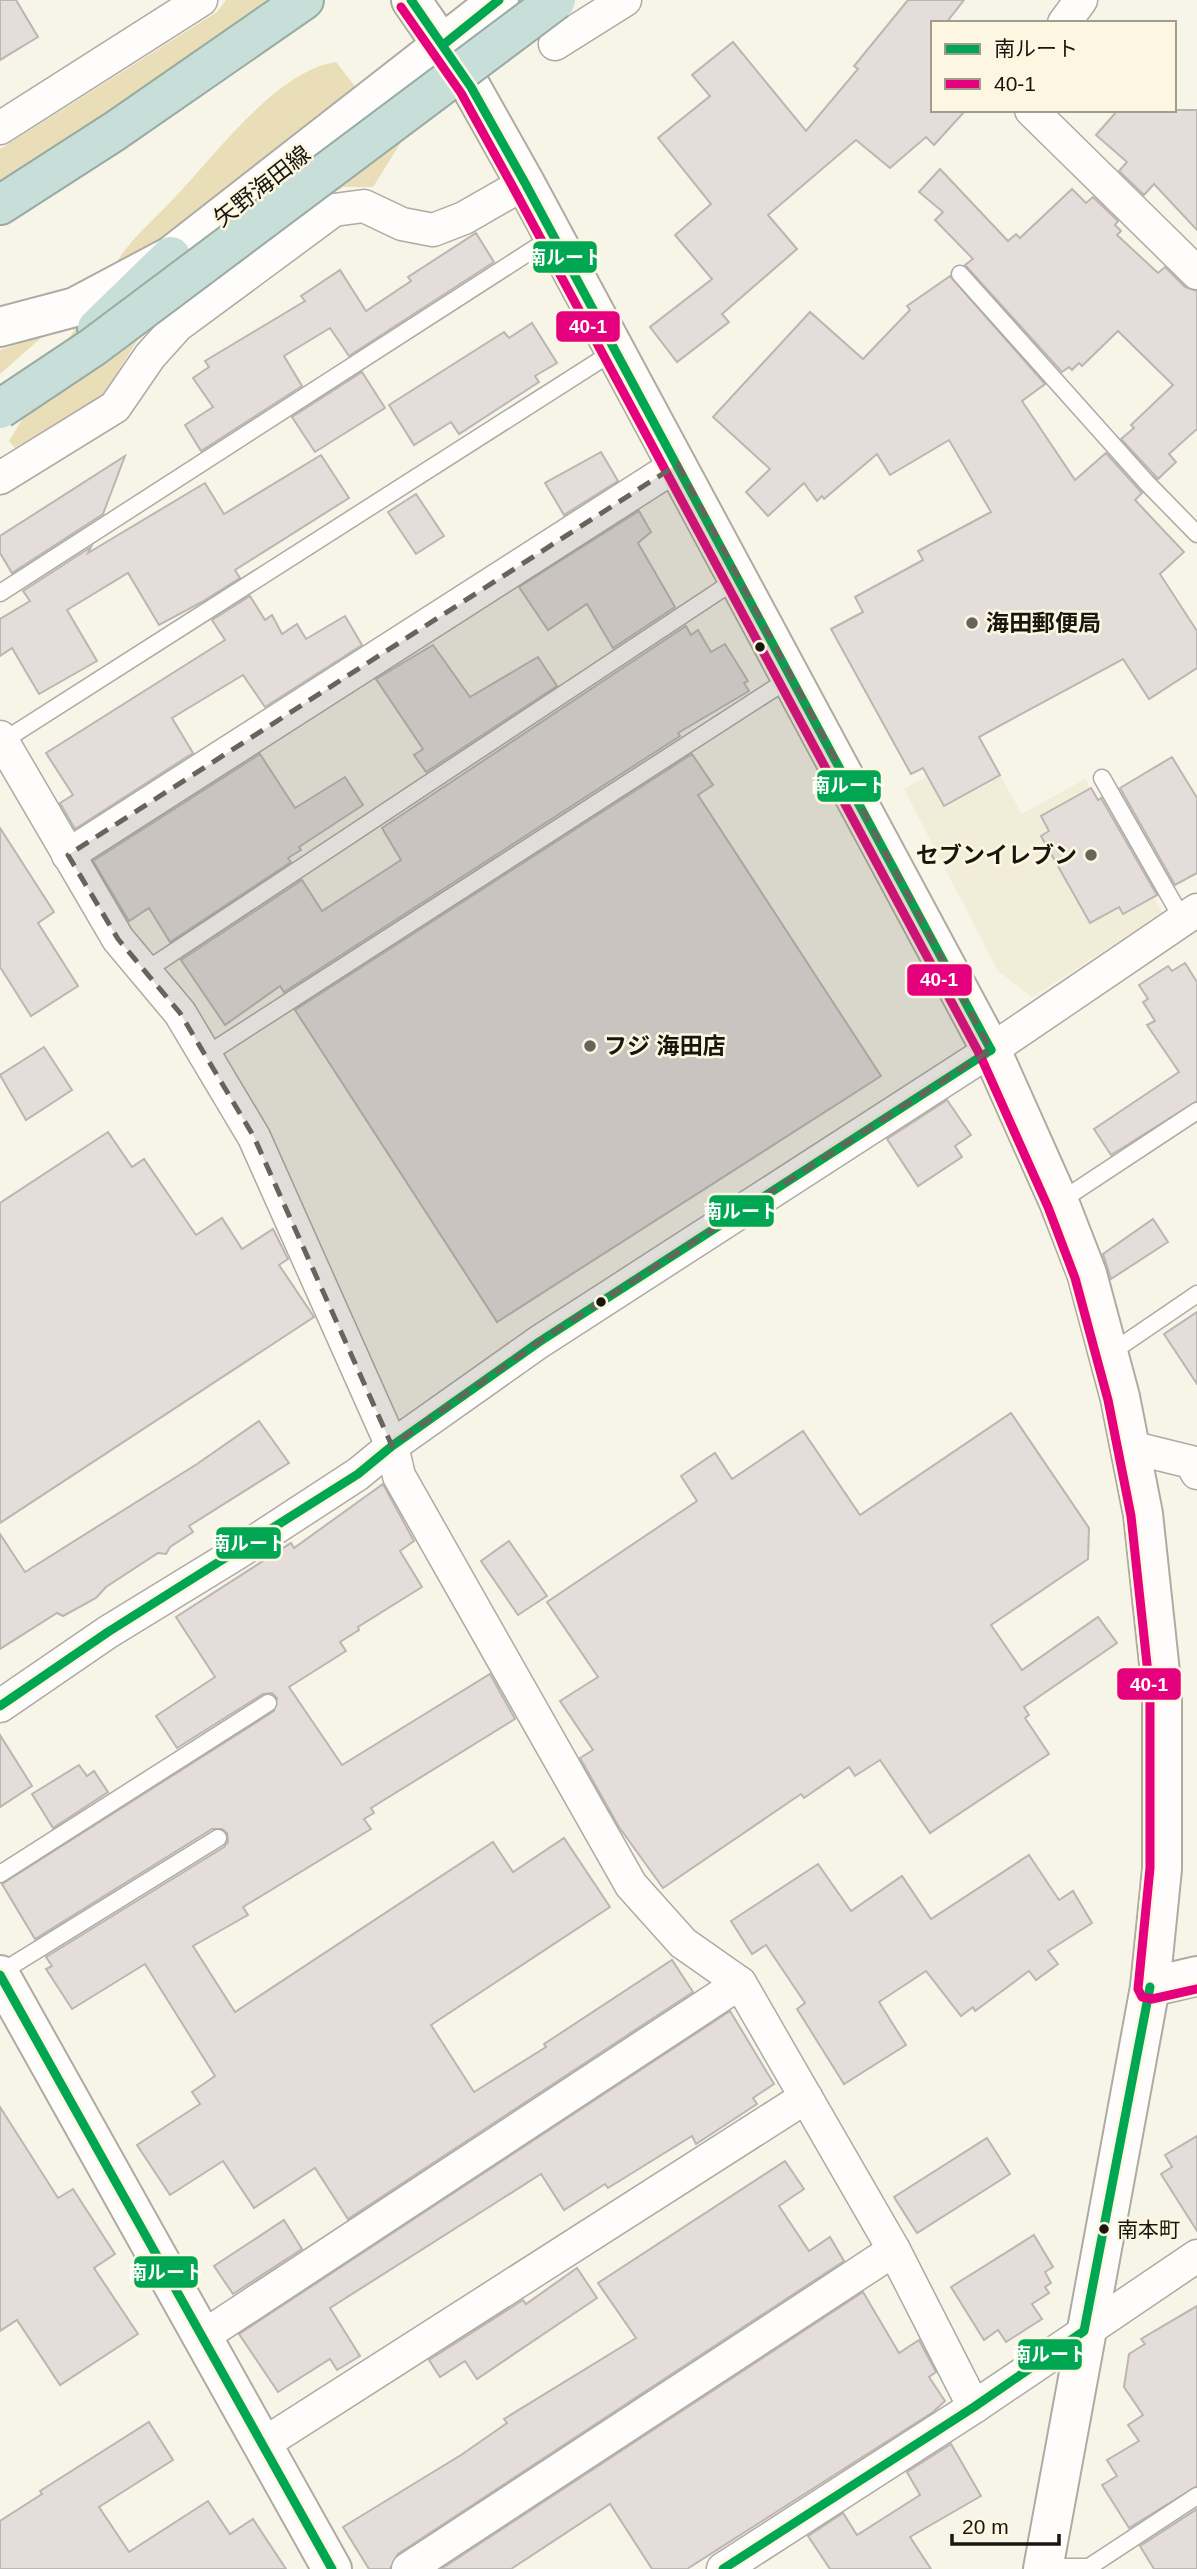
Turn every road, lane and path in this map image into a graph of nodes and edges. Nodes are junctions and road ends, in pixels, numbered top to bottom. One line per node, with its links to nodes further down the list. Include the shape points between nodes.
1 (201, 0): 13 (street)
2 (304, 0): 16 (highway)
3 (324, 0): 15 (street, via 161,116)
4 (411, 0): 11 (street)
5 (499, 0): 11 (street, 矢野海田線)
6 (556, 0): 24 (highway, bridge, via 104,338)
7 (625, 0): 10 (street)
8 (1081, 0): 9 (street)
9 (1065, 21)
10 (555, 44)
11 (443, 45): 14 (street); 19 (street, 矢野海田線)
12 (1033, 112): 20 (street)
13 (0, 128)
14 (525, 183): 18 (street); 27 (street, via 433,230 402,224 364,206 334,210 177,326 115,407)
15 (52, 185): 16 (highway); 17 (street)
16 (0, 207)
17 (0, 224)
18 (554, 236): 23 (street); 30 (lane)
19 (171, 256): 22 (street, 矢野海田線, via 75,307); 25 (highway)
20 (1197, 273)
21 (960, 274): 28 (lane)
22 (0, 327)
23 (616, 350): 26 (street); 32 (lane)
24 (0, 409)
25 (0, 421)
26 (678, 464): 29 (street); 34 (street)
27 (0, 478)
28 (1197, 534)
29 (739, 578): 31 (street); 36 (lane)
30 (0, 593)
31 (793, 677): 37 (street); 38 (lane)
32 (1, 739): 34 (street)
33 (1102, 778): 35 (lane)
34 (68, 855): 36 (street, via 118,939)
35 (1190, 915): 37 (street)
36 (145, 971): 38 (street, via 180,1013)
37 (991, 1049): 40 (street); 43 (street, via 539,1342)
38 (205, 1055): 43 (street, via 254,1136)
39 (1197, 1111): 40 (lane)
40 (1059, 1202): 42 (street, via 1087,1274)
41 (1197, 1294): 42 (lane)
42 (1108, 1354): 44 (street)
43 (392, 1446): 47 (street, via 347,1481); 52 (street, via 399,1476 631,1885 683,1943)
44 (1130, 1447): 45 (street, via 1191,1462); 53 (street, via 1143,1514 1162,1691 1162,1869)
45 (1197, 1473)
46 (268, 1703): 49 (lane)
47 (0, 1706)
48 (218, 1838): 50 (lane)
49 (0, 1874)
50 (0, 1974): 58 (street)
51 (1197, 1976): 53 (street)
52 (740, 1983): 54 (street); 58 (street)
53 (1150, 1987): 57 (street)
54 (806, 2097): 55 (street); 60 (street)
55 (894, 2250): 59 (street); 64 (street)
56 (1197, 2256): 57 (street)
57 (1084, 2331): 59 (street); 62 (street)
58 (202, 2337): 60 (street)
59 (974, 2407): 65 (street)
60 (262, 2445): 63 (street)
61 (1197, 2496): 62 (lane, via 1088,2567)
62 (1043, 2568)
63 (332, 2569)
64 (408, 2569)
65 (723, 2569)

